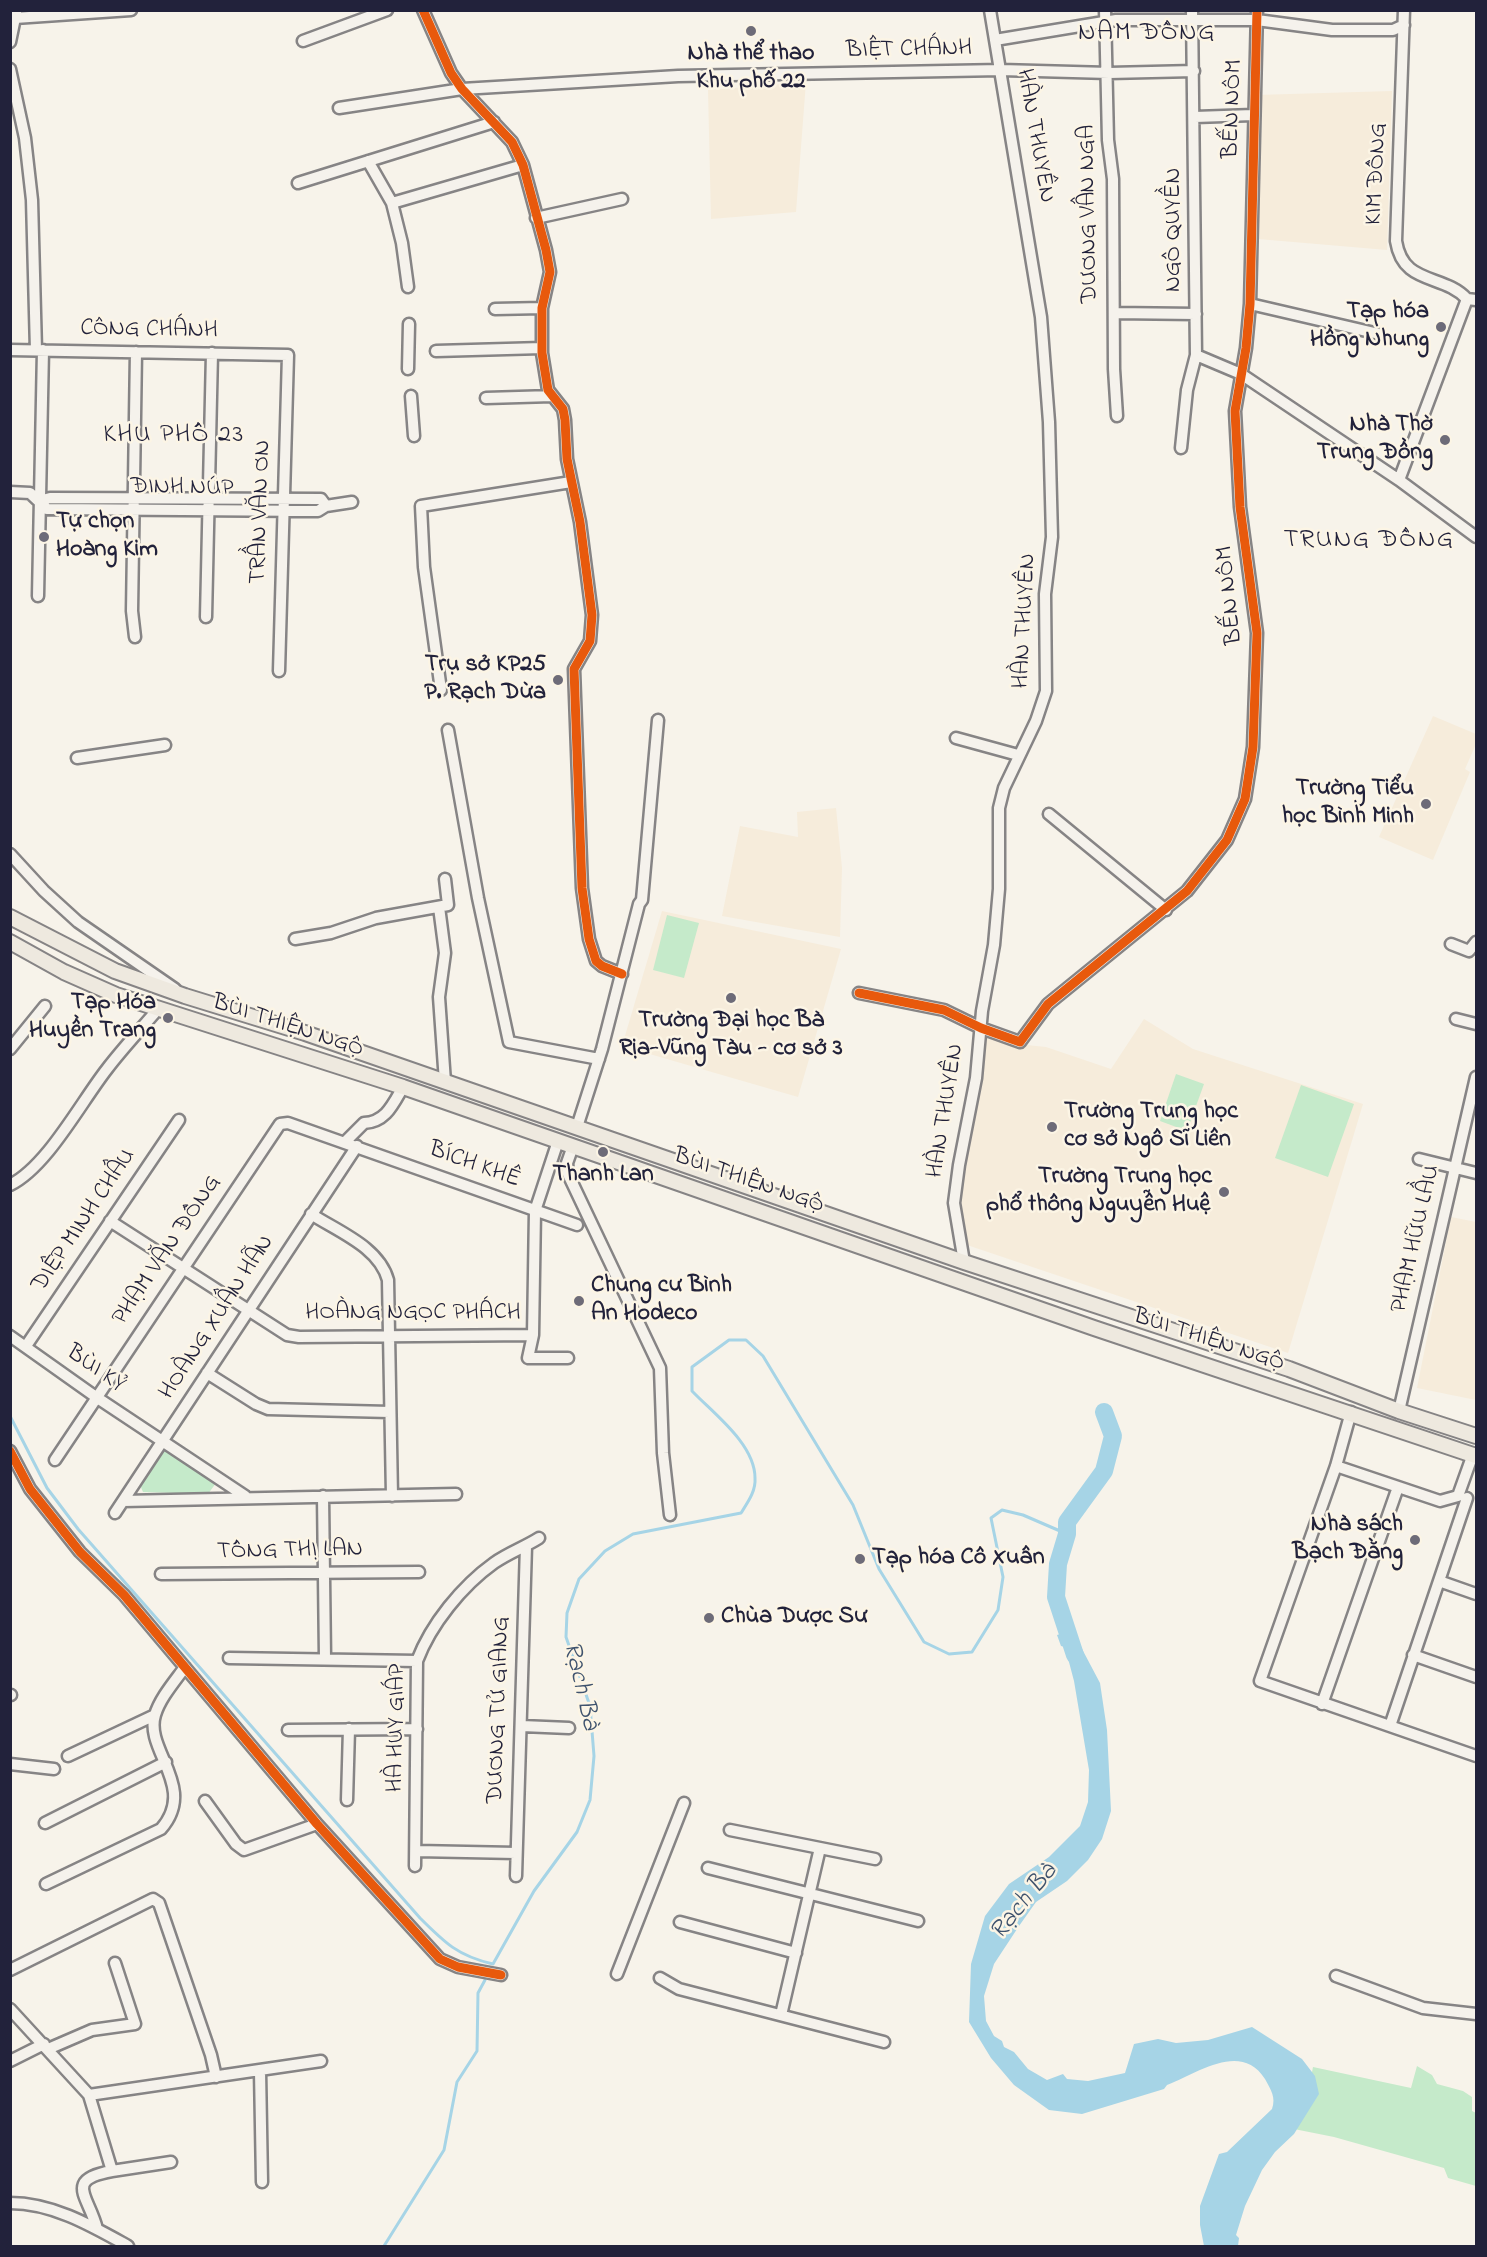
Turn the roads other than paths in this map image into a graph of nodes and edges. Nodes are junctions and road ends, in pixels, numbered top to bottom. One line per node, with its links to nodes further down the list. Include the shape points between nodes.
1 (131, 10): 6 (street)
2 (387, 10): 12 (street)
3 (423, 10): 18 (street)
4 (990, 10): 11 (street, HÀN THUYÊN)
5 (1404, 10): 10 (street, KIM ĐỒNG)
6 (15, 14): 13 (street)
7 (1192, 15): 8 (street); 9 (street); 16 (street, NGÔ QUYỀN)
8 (1257, 15): 10 (street, via 1332,30 1393,30); 20 (street, BẾN NÔM)
9 (1105, 16): 11 (street); 17 (street, DƯƠNG VÂN NGA)
10 (1404, 25): 30 (street, KIM ĐỒNG, via 1398,255 1412,271)
11 (995, 40): 15 (street, HÀN THUYÊN)
12 (303, 41)
13 (10, 42)
14 (10, 69): 40 (street, via 25,138 32,200)
15 (1001, 70): 17 (street, BIỆT CHÁNH); 18 (street, BIỆT CHÁNH, via 678,76); 74 (street, HÀN THUYÊN, via 1041,317 1052,501 1045,594 1046,691)
16 (1194, 71): 17 (street, BIỆT CHÁNH); 21 (street, NGÔ QUYỀN)
17 (1109, 73): 34 (street, DƯƠNG VÂN NGA)
18 (462, 89): 19 (street, BIỆT CHÁNH); 22 (street)
19 (339, 108)
20 (1253, 115): 21 (street); 31 (street, BẾN NÔM)
21 (1195, 117): 35 (street, NGÔ QUYỀN)
22 (494, 122): 23 (street); 24 (street, via 512,142)
23 (368, 161): 25 (street); 27 (street)
24 (523, 165): 27 (street); 28 (street)
25 (298, 183)
26 (622, 199): 28 (street)
27 (392, 204): 29 (street)
28 (536, 218): 32 (street, via 550,272)
29 (408, 287)
30 (1472, 299): 54 (street)
31 (1250, 304): 37 (street); 47 (street, BẾN NÔM)
32 (542, 308): 33 (street); 38 (street)
33 (495, 309)
34 (1114, 313): 35 (street); 51 (street, DƯƠNG VÂN NGA)
35 (1196, 314): 45 (street, NGÔ QUYỀN)
36 (409, 324): 46 (street)
37 (1379, 334)
38 (542, 348): 41 (street); 49 (street)
39 (10, 350): 40 (street, CÔNG CHÁNH)
40 (39, 350): 42 (street, CÔNG CHÁNH); 58 (street)
41 (436, 351)
42 (135, 352): 43 (street, CÔNG CHÁNH); 60 (street)
43 (212, 353): 44 (street, CÔNG CHÁNH); 61 (street)
44 (288, 355): 57 (street, TRẦN VĂN ƠN)
45 (1196, 355): 47 (street); 53 (street, NGÔ QUYỀN, via 1187,390)
46 (408, 369)
47 (1241, 374): 54 (street); 80 (street, BẾN NÔM, via 1235,411 1237,467 1257,633 1250,774 1245,799 1227,840)
48 (411, 396): 52 (street)
49 (552, 396): 50 (street); 55 (street, via 563,409)
50 (486, 398)
51 (1117, 416)
52 (414, 436)
53 (1181, 448)
54 (1399, 480): 64 (street)
55 (571, 482): 69 (street, via 421,506 424,567); 86 (street, via 592,615 590,641 574,669 583,900 596,961)
56 (10, 492): 58 (street, ĐINH NÚP, via 30,493)
57 (284, 499): 61 (street, ĐINH NÚP); 62 (street, ĐINH NÚP, via 321,499); 63 (street, TRẦN VĂN ƠN)
58 (39, 501): 60 (street, ĐINH NÚP, via 47,509); 65 (street)
59 (352, 502): 62 (street, ĐINH NÚP)
60 (133, 503): 61 (street, ĐINH NÚP); 67 (street)
61 (208, 504): 63 (street, ĐINH NÚP); 66 (street)
62 (326, 506): 63 (street, ĐINH NÚP, via 318,511)
63 (283, 511): 68 (street, TRẦN VĂN ƠN)
64 (1476, 537)
65 (38, 596)
66 (206, 616)
67 (135, 637)
68 (279, 671)
69 (441, 690)
70 (657, 720): 86 (street, via 644,885)
71 (448, 730): 95 (street, via 509,1042)
72 (956, 738): 74 (street)
73 (165, 746): 75 (street)
74 (1018, 755): 93 (street, HÀN THUYÊN, via 999,808 999,889)
75 (77, 758)
76 (1049, 814): 80 (street)
77 (10, 854): 88 (street, BÙI THIỆN NGỘ, via 78,922)
78 (444, 879): 79 (street, via 448,905)
79 (440, 907): 82 (street, via 376,918 331,933); 97 (street, via 445,953 439,997)
80 (1166, 910): 93 (street, BẾN NÔM, via 1048,1004 1020,1042)
81 (10, 917): 88 (main road, BÙI THIỆN NGỘ, via 115,971)
82 (295, 939)
83 (10, 942): 90 (main road, BÙI THIỆN NGỘ, via 64,972)
84 (1476, 942): 85 (street, via 1469,951)
85 (1451, 944)
86 (622, 974): 95 (street)
87 (859, 993): 93 (street, via 944,1010)
88 (185, 996): 97 (main road, BÙI THIỆN NGỘ)
89 (45, 1006): 94 (street)
90 (158, 1009): 98 (main road, BÙI THIỆN NGỘ); 109 (street, via 107,1069 40,1161)
91 (1456, 1019): 92 (street)
92 (1476, 1024)
93 (981, 1028): 115 (street, HÀN THUYÊN, via 954,1203)
94 (10, 1049)
95 (599, 1059): 101 (street)
96 (1476, 1077): 107 (street, PHẠM HỮU LẦU)
97 (446, 1082): 100 (main road, BÙI THIỆN NGỘ)
98 (403, 1087): 102 (street, via 387,1115 364,1123); 103 (main road, BÙI THIỆN NGỘ)
99 (179, 1120): 112 (street, DIỆP MINH CHÂU)
100 (563, 1123): 101 (main road, BÙI THIỆN NGỘ); 103 (main road)
101 (577, 1127): 114 (main road, BÙI THIỆN NGỘ)
102 (345, 1142): 104 (street, PHẠM VĂN ĐỒNG); 117 (street, PHẠM VĂN ĐỒNG, via 288,1123 280,1124)
103 (558, 1142): 105 (main road, BÙI THIỆN NGỘ); 110 (street)
104 (357, 1146): 110 (street, BÍCH KHÊ); 111 (street, HOÀNG XUÂN HÃN)
105 (573, 1146): 116 (main road, BÙI THIỆN NGỘ); 145 (street, via 568,1174 660,1368)
106 (1419, 1159): 107 (street)
107 (1455, 1168): 108 (street); 128 (street, PHẠM HỮU LẦU)
108 (1476, 1173)
109 (10, 1185)
110 (535, 1211): 113 (street, BÍCH KHÊ); 120 (street)
111 (312, 1214): 118 (street, HOÀNG XUÂN HÃN); 122 (street, via 376,1256 384,1266 388,1280)
112 (110, 1221): 117 (street, HOÀNG NGỌC PHÁCH); 123 (street, DIỆP MINH CHÂU)
113 (577, 1225)
114 (917, 1245): 115 (main road, BÙI THIỆN NGỘ); 116 (main road)
115 (964, 1262): 119 (main road, BÙI THIỆN NGỘ)
116 (911, 1263): 124 (main road, BÙI THIỆN NGỘ)
117 (181, 1268): 118 (street, HOÀNG NGỌC PHÁCH); 127 (street, PHẠM VĂN ĐỒNG)
118 (248, 1311): 122 (street, HOÀNG NGỌC PHÁCH, via 287,1335); 126 (street, HOÀNG XUÂN HÃN)
119 (1171, 1330): 124 (main road); 128 (main road, BÙI THIỆN NGỘ)
120 (533, 1335): 122 (street, HOÀNG NGỌC PHÁCH); 125 (street, via 528,1358)
121 (10, 1336): 123 (street, BÙI KỶ)
122 (388, 1337): 129 (street)
123 (26, 1346): 127 (street, BÙI KỶ)
124 (1164, 1351): 130 (main road, BÙI THIỆN NGỘ)
125 (568, 1358)
126 (207, 1373): 129 (street, via 268,1409); 132 (street, HOÀNG XUÂN HÃN)
127 (96, 1397): 132 (street, BÙI KỶ); 135 (street, PHẠM VĂN ĐỒNG)
128 (1399, 1411): 131 (main road, BÙI THIỆN NGỘ)
129 (390, 1412): 140 (street)
130 (1351, 1412): 134 (main road, BÙI THIỆN NGỘ); 136 (street)
131 (1476, 1436)
132 (162, 1441): 141 (street, BÙI KỶ); 143 (street, HOÀNG XUÂN HÃN)
133 (10, 1451): 157 (street, via 30,1489 80,1552 124,1595)
134 (1475, 1451): 142 (street)
135 (55, 1460)
136 (1335, 1466): 137 (street); 159 (street, via 1260,1681)
137 (1398, 1487): 142 (street, via 1440,1501); 159 (street)
138 (456, 1494): 140 (street)
139 (323, 1496): 140 (street); 141 (street); 149 (street)
140 (392, 1496)
141 (246, 1497): 143 (street)
142 (1467, 1498): 151 (street)
143 (123, 1501): 144 (street, HOÀNG XUÂN HÃN)
144 (115, 1514)
145 (670, 1515)
146 (539, 1538): 147 (street, HÀ HUY GIÁP)
147 (526, 1546): 156 (street, HÀ HUY GIÁP, via 494,1563 461,1593 424,1642); 161 (street, DƯƠNG TỬ GIANG)
148 (419, 1572): 149 (street, TỐNG THỊ LAN)
149 (325, 1573): 150 (street, TỐNG THỊ LAN); 155 (street)
150 (161, 1574)
151 (1439, 1581): 152 (street); 153 (street)
152 (1476, 1594)
153 (1413, 1655): 158 (street); 162 (street)
154 (229, 1658): 155 (street)
155 (325, 1658): 156 (street)
156 (417, 1661): 165 (street, HÀ HUY GIÁP)
157 (185, 1667): 160 (street); 176 (street)
158 (1476, 1677)
159 (1322, 1704): 162 (street)
160 (154, 1715): 167 (street); 169 (street, via 155,1732)
161 (522, 1726): 163 (street); 180 (street, DƯƠNG TỬ GIANG)
162 (1390, 1726): 168 (street)
163 (569, 1728)
164 (349, 1729): 165 (street); 166 (street); 172 (street)
165 (417, 1729): 179 (street, HÀ HUY GIÁP)
166 (288, 1730)
167 (68, 1756)
168 (1476, 1756)
169 (166, 1762): 175 (street); 185 (street, via 173,1782 172,1813 161,1830)
170 (10, 1764): 171 (street)
171 (54, 1769)
172 (347, 1800)
173 (206, 1801): 176 (street, via 244,1851)
174 (684, 1803): 192 (street)
175 (45, 1823)
176 (317, 1824): 193 (street, via 440,1959 466,1970)
177 (730, 1830): 178 (street)
178 (820, 1848): 181 (street); 186 (street)
179 (417, 1851): 180 (street); 182 (street, HÀ HUY GIÁP)
180 (516, 1853): 184 (street, DƯƠNG TỬ GIANG)
181 (875, 1859)
182 (415, 1866)
183 (708, 1868): 186 (street)
184 (516, 1876)
185 (46, 1884)
186 (809, 1896): 187 (street); 189 (street)
187 (918, 1921)
188 (680, 1922): 189 (street)
189 (796, 1953): 198 (street)
190 (115, 1963): 200 (street, via 135,2024 92,2030)
191 (10, 1970): 204 (street, via 153,1899 159,1903 181,1965)
192 (617, 1974)
193 (501, 1975)
194 (1336, 1976): 197 (street, via 1423,2008)
195 (660, 1978): 198 (street, via 679,1989)
196 (10, 2009): 200 (street)
197 (1476, 2014)
198 (781, 2015): 199 (street)
199 (884, 2042)
200 (46, 2046): 201 (street); 205 (street)
201 (10, 2061)
202 (321, 2061): 203 (street)
203 (260, 2071): 204 (street); 208 (street)
204 (216, 2077): 205 (street)
205 (89, 2095): 207 (street)
206 (171, 2162): 207 (street)
207 (112, 2171): 210 (street, via 83,2182 81,2190)
208 (262, 2182)
209 (10, 2203): 210 (street, via 37,2205)
210 (97, 2229): 211 (street)
211 (128, 2247)

